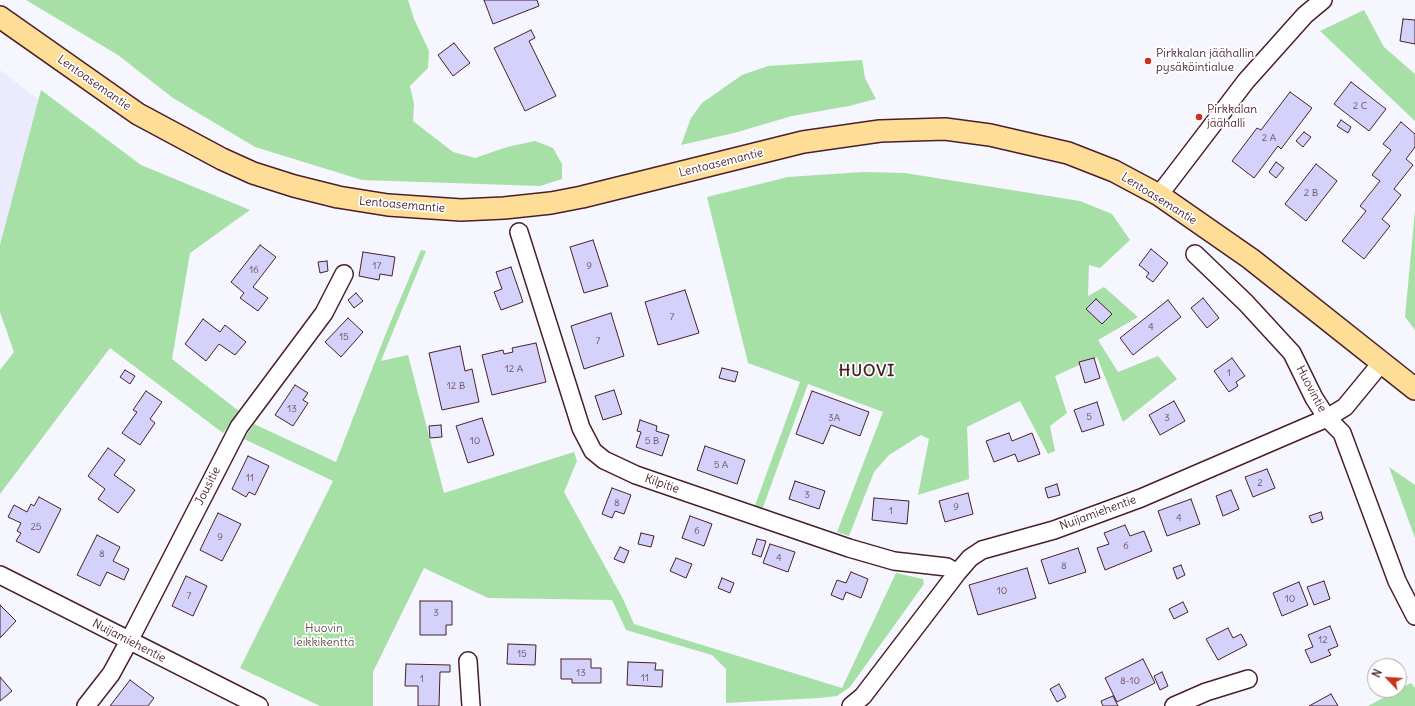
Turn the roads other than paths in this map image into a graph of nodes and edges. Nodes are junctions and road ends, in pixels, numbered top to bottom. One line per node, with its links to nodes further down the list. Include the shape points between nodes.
1 (1324, 0): 3 (street, via 1305,15 1246,81)
2 (0, 17): 3 (main road, Lentoasemantie, via 138,114 192,145 253,173 294,186 362,202 461,210 543,204 582,197 803,142 880,131 946,129 990,134 1068,152 1114,171)
3 (1158, 195): 7 (main road, Lentoasemantie, via 1251,259)
4 (520, 232): 10 (street, Kilpitie, via 580,428 593,451 604,460 636,475 849,548 894,562 947,567)
5 (1195, 254): 9 (street, Huovintie, via 1246,303 1292,353)
6 (344, 274): 13 (street, Jousitie, via 324,313 239,427)
7 (1382, 362): 8 (main road, Lentoasemantie); 9 (street, Nuijamiehentie, via 1345,407)
8 (1415, 389)
9 (1327, 418): 10 (street, Nuijamiehentie, via 1141,498 1054,530 982,550); 12 (street, Huovintie, via 1342,433 1397,581)
10 (956, 573): 19 (street, Nuijamiehentie, via 863,696)
11 (0, 575): 13 (street, Nuijamiehentie)
12 (1415, 616)
13 (129, 641): 16 (street, Jousitie, via 111,674); 17 (street, Nuijamiehentie)
14 (468, 661): 18 (street)
15 (1248, 679): 20 (street, via 1206,692)
16 (86, 706)
17 (259, 706)
18 (471, 706)
19 (851, 706)
20 (1174, 706)

